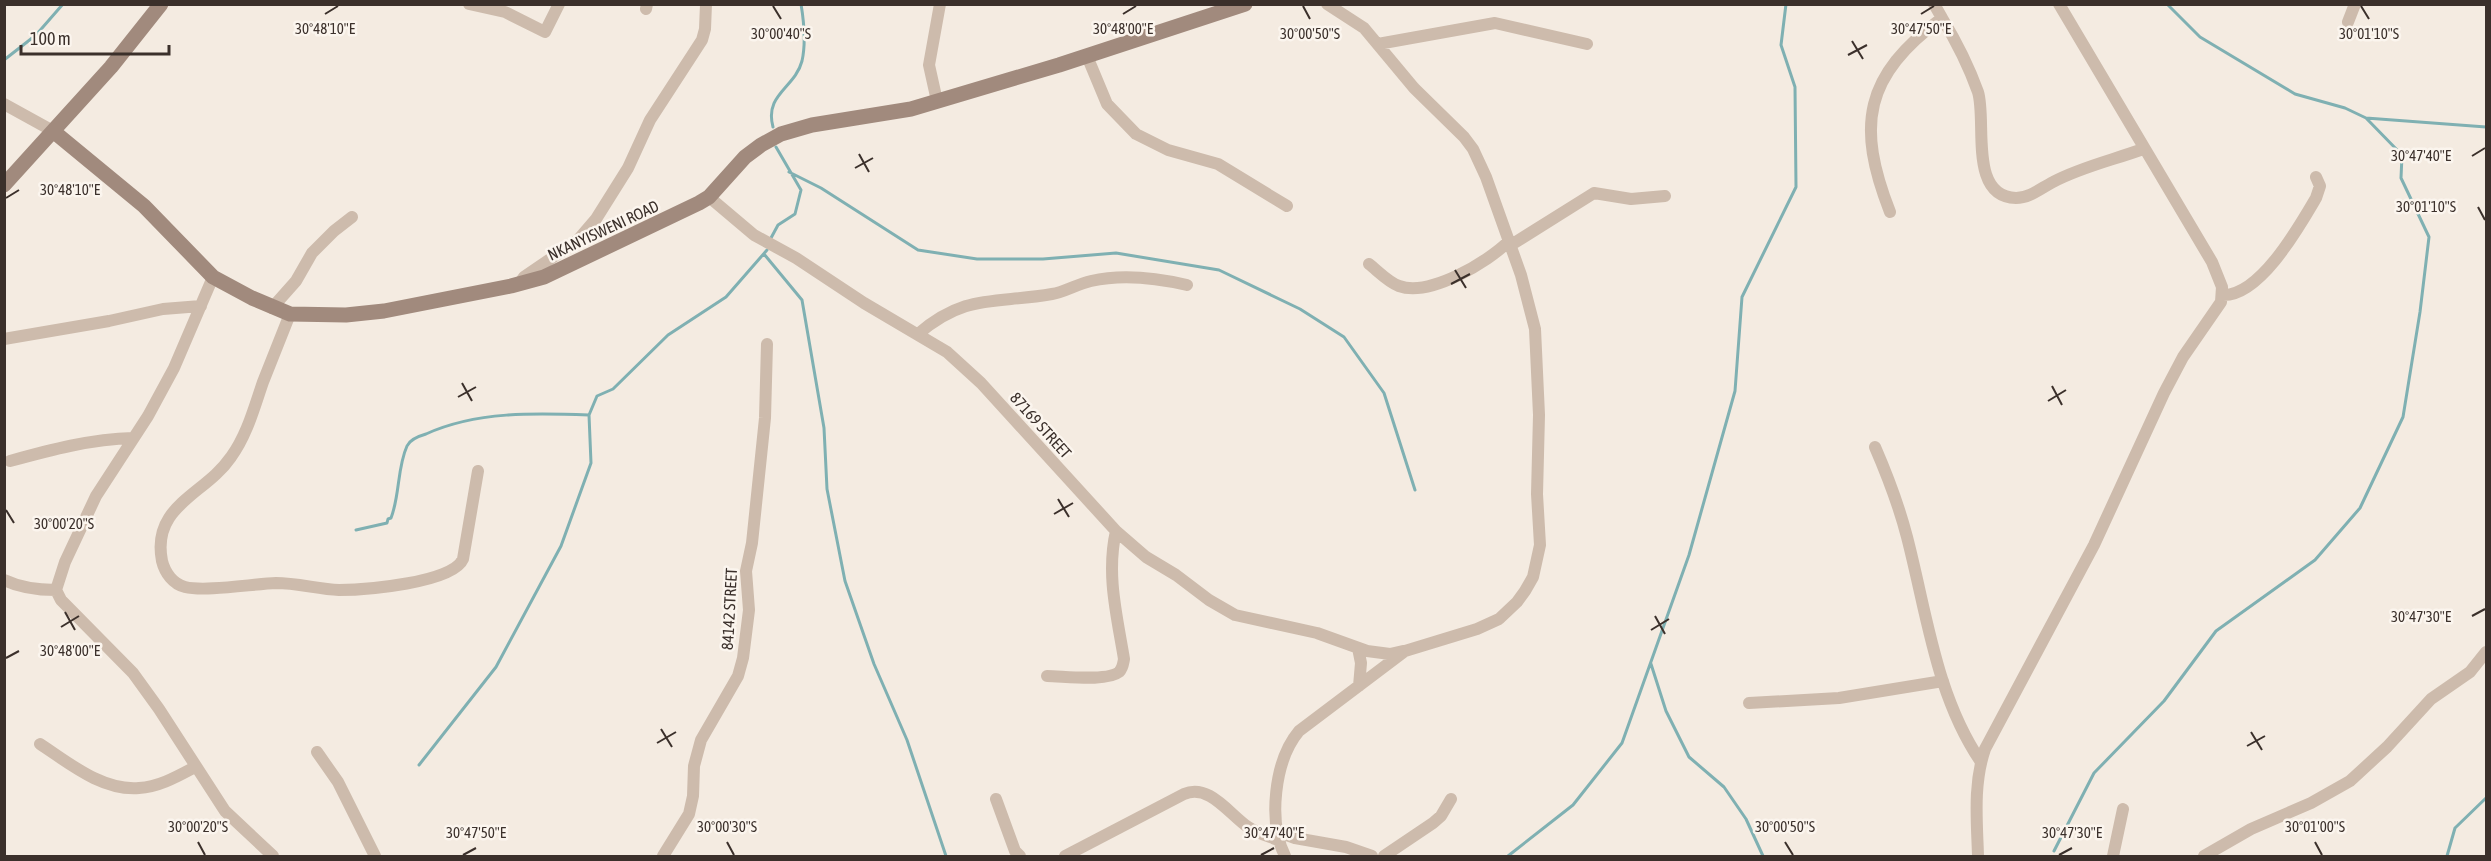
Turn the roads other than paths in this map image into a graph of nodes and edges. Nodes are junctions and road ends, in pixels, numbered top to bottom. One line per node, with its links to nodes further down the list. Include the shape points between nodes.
1 (161, 4): 18 (street, via 111,68)
2 (469, 4): 3 (street, via 505,12 544,32)
3 (560, 4)
4 (706, 4): 30 (street, via 702,40 650,120 596,219 578,240)
5 (940, 4): 16 (street, via 929,64)
6 (1245, 4): 15 (street, NKANYISWENI ROAD)
7 (1327, 4): 13 (street, via 1350,17)
8 (1934, 4): 11 (street)
9 (2059, 4): 19 (street)
10 (2355, 4): 12 (street)
11 (1942, 18): 19 (street, via 1978,92 1982,159 1990,184 2001,194 2028,196 2074,172); 25 (street, via 1899,56 1873,102 1869,142 1878,183)
12 (2348, 22)
13 (1378, 44): 14 (street, via 1495,23); 27 (street, via 1473,149)
14 (1587, 44)
15 (1087, 56): 16 (street, NKANYISWENI ROAD); 24 (street, via 1107,105 1136,134 1168,150 1218,164)
16 (938, 101): 23 (street, NKANYISWENI ROAD, via 781,134 745,157)
17 (4, 104): 18 (street, NKANYISWENI ROAD)
18 (53, 131): 21 (street); 29 (street, NKANYISWENI ROAD, via 144,206)
19 (2143, 149): 32 (street, via 2212,262)
20 (2316, 177): 32 (street, via 2320,186 2316,198 2282,251 2252,283 2239,292)
21 (4, 185)
22 (1665, 196): 27 (street, via 1631,199 1590,194)
23 (709, 197): 30 (street, NKANYISWENI ROAD, via 568,267); 36 (street, 87169 STREET, via 760,239)
24 (1287, 206)
25 (1890, 212)
26 (352, 217): 34 (street, via 312,254 296,281)
27 (1510, 243): 28 (street, via 1452,278 1414,288 1394,284); 47 (street, via 1532,312 1537,357 1537,564 1517,603 1499,619)
28 (1369, 264)
29 (213, 277): 33 (street); 34 (street, NKANYISWENI ROAD)
30 (518, 285): 35 (street, NKANYISWENI ROAD, via 384,311)
31 (1187, 285): 36 (street, via 1160,279 1090,281 1052,294 967,305 945,314)
32 (2223, 295): 55 (street, via 2164,393 2094,546)
33 (201, 306): 37 (street, via 163,309); 39 (street, via 174,368)
34 (272, 308): 35 (street, NKANYISWENI ROAD)
35 (290, 314): 42 (street, via 251,418 231,457 175,508 164,526 162,562 170,578 192,588 288,583 350,590 446,574 463,559)
36 (918, 334): 43 (street, 87169 STREET, via 947,352 981,383)
37 (4, 339)
38 (767, 344): 63 (street, 84142 STREET, via 765,418 746,571 749,610 743,658 738,676 701,740 689,814)
39 (133, 438): 41 (street, via 59,447); 45 (street, via 96,496)
40 (1875, 447): 50 (street, via 1900,510)
41 (10, 461)
42 (478, 471)
43 (1116, 531): 46 (street, 87169 STREET, via 1138,551 1226,611 1317,633); 49 (street, via 1111,565 1122,667 1107,676)
44 (4, 580): 45 (street, via 34,590)
45 (56, 590): 56 (street, via 147,691)
46 (1358, 648): 47 (street, 87169 STREET, via 1390,654); 51 (street)
47 (1405, 651): 51 (street)
48 (2487, 652): 71 (street, via 2470,672 2431,699 2350,781 2311,803 2251,828)
49 (1047, 676)
50 (1943, 681): 52 (street, via 1839,698); 55 (street, via 1961,731)
51 (1359, 686): 60 (street, via 1299,731 1287,747 1278,784)
52 (1749, 703)
53 (40, 744): 56 (street, via 109,784 139,788 169,781)
54 (317, 752): 62 (street, via 338,782)
55 (1981, 762): 69 (street)
56 (195, 767): 61 (street, via 225,811)
57 (996, 799): 64 (street)
58 (1451, 799): 68 (street, via 1433,823)
59 (2123, 809): 70 (street)
60 (1277, 836): 65 (street, via 1247,826 1209,796 1195,791); 66 (street); 67 (street, via 1346,847)
61 (273, 856)
62 (375, 856)
63 (663, 856)
64 (1020, 856)
65 (1065, 856)
66 (1285, 856)
67 (1372, 856)
68 (1384, 856)
69 (1978, 856)
70 (2113, 856)
71 (2204, 856)

